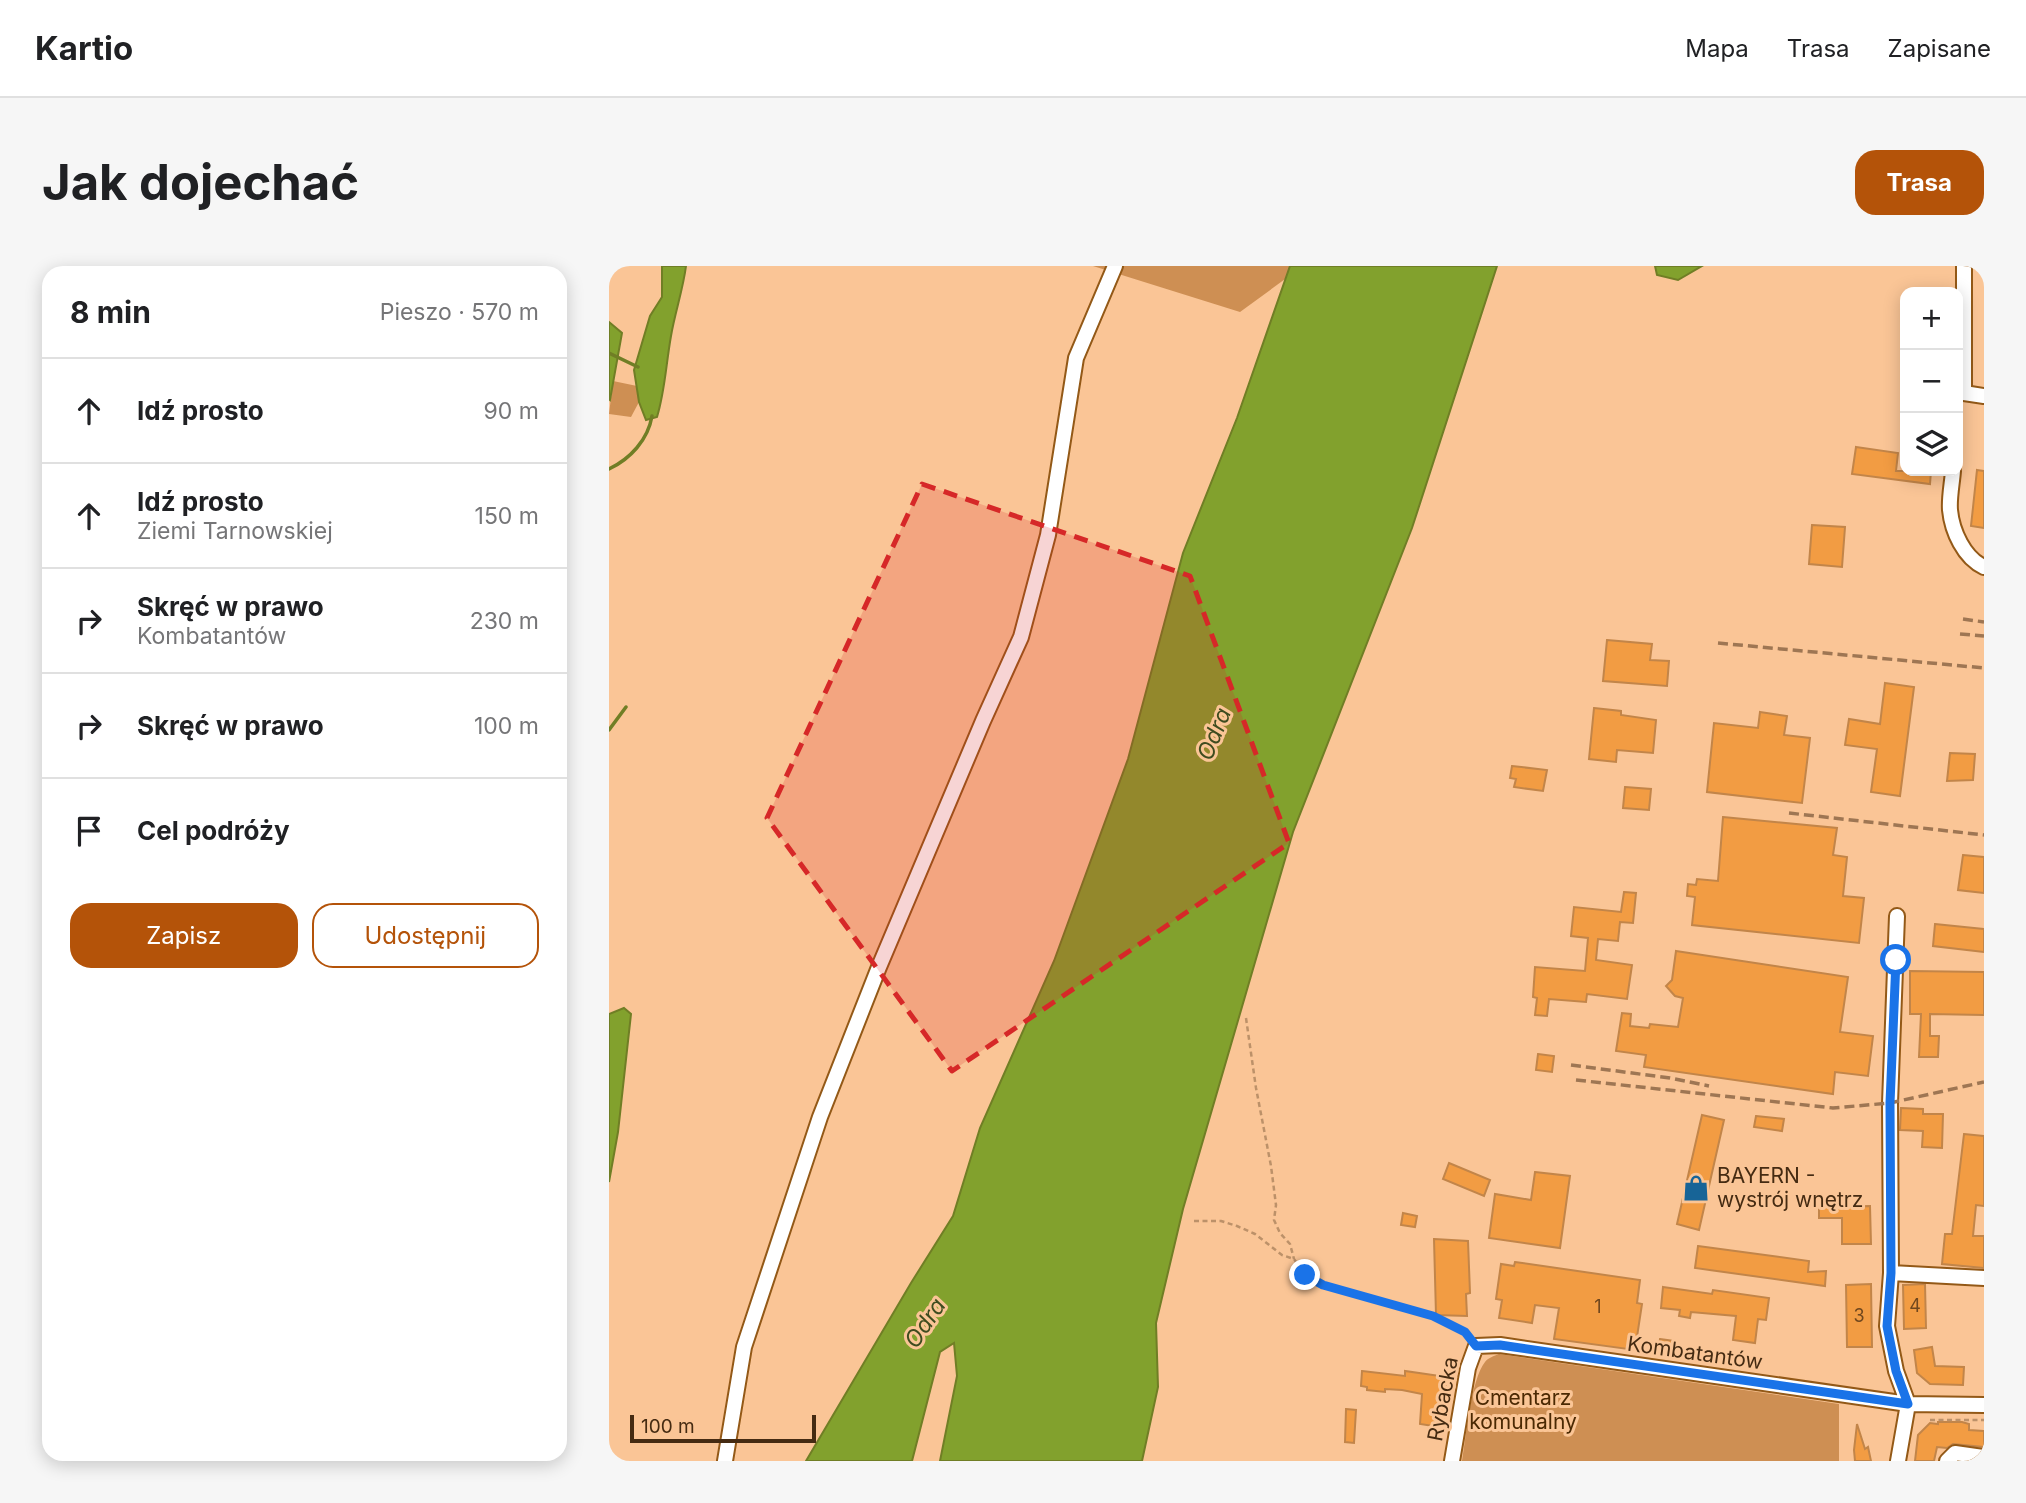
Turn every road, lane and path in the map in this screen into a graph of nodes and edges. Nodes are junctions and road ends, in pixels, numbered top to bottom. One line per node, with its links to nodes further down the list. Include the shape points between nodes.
1 (1115, 266): 18 (street, via 1076,358 1048,535 1021,637 820,1116 744,1348)
2 (1964, 266): 3 (street, via 1964,393)
3 (1984, 396)
4 (1953, 476): 5 (street, via 1953,525 1968,554)
5 (1984, 567)
6 (1897, 916): 10 (street, via 1890,1124)
7 (1246, 1018): 9 (path, via 1271,1166 1274,1220)
8 (1194, 1221): 9 (path, via 1237,1226)
9 (1294, 1259): 12 (path, via 1305,1275 1323,1285 1433,1316 1465,1332)
10 (1891, 1273): 11 (street); 13 (street, via 1887,1326)
11 (1984, 1278)
12 (1476, 1346): 13 (street, Kombatantów, via 1500,1345); 19 (street, Rybacka)
13 (1908, 1404): 14 (street, Kombatantów); 20 (street)
14 (1984, 1405)
15 (1930, 1420): 16 (path)
16 (1984, 1420)
17 (1984, 1457): 21 (street, via 1955,1453)
18 (725, 1461)
19 (1452, 1461)
20 (1898, 1461)
21 (1947, 1461)

